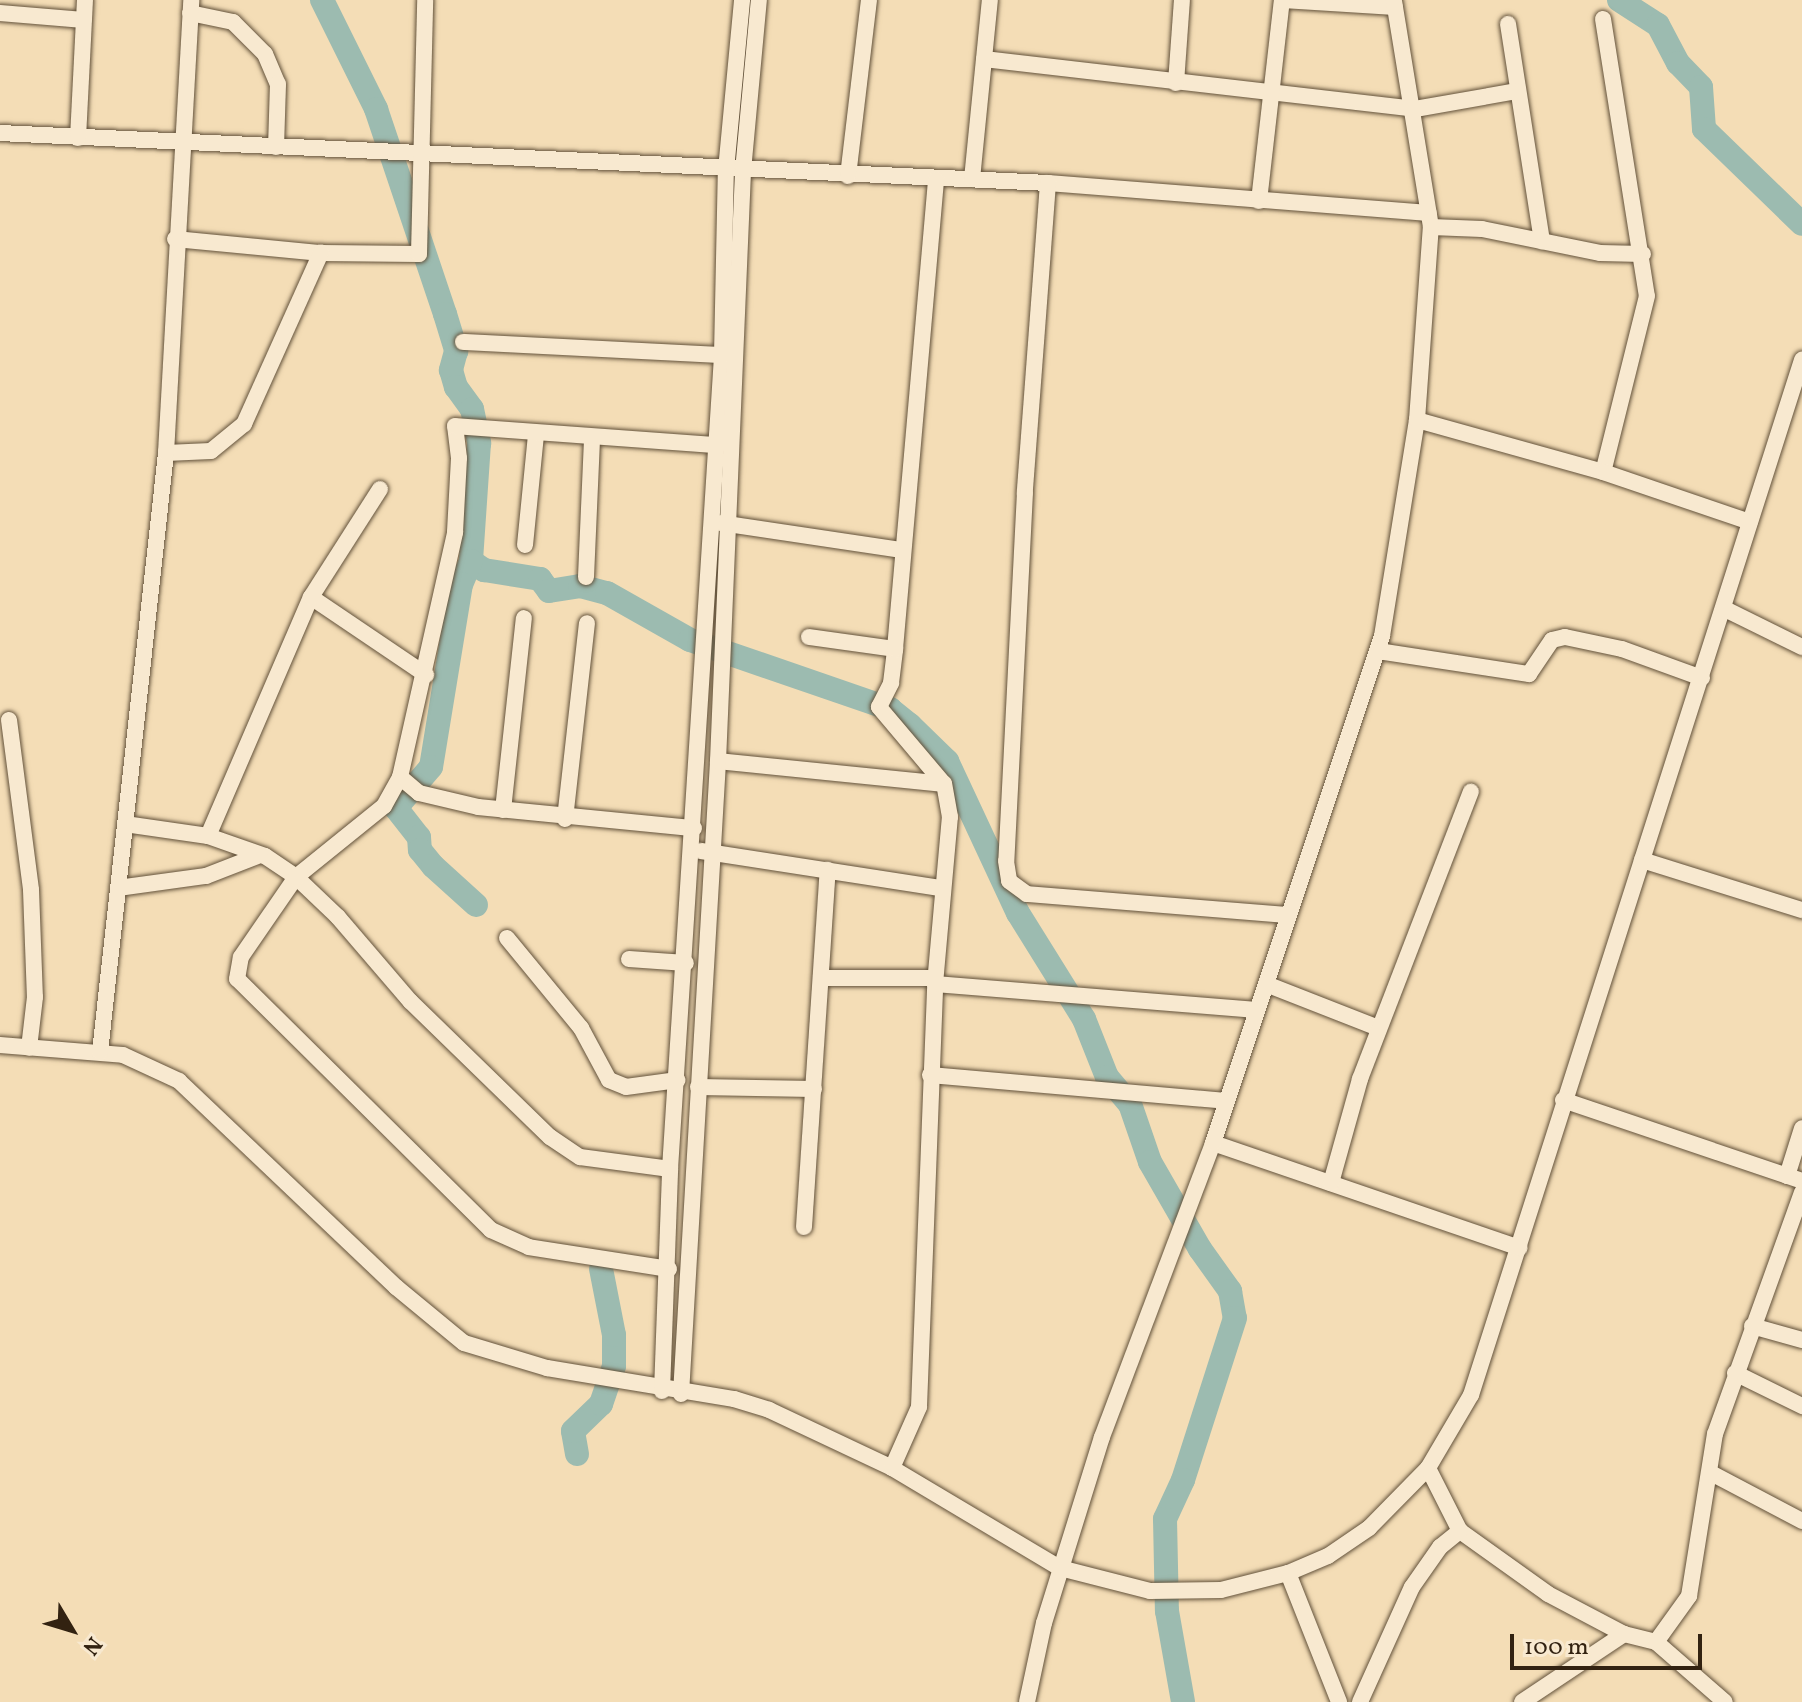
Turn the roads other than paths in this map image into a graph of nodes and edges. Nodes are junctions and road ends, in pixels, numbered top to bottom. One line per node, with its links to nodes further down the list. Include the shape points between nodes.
1 (85, 0): 13 (street)
2 (425, 0): 24 (street)
3 (742, 0): 25 (street)
4 (759, 0): 26 (street)
5 (869, 0): 27 (street)
6 (990, 0): 15 (street)
7 (1182, 0): 16 (street)
8 (1282, 0): 9 (street); 18 (street)
9 (1395, 4): 19 (street)
10 (191, 7): 22 (street); 23 (street, via 233,22 265,54 278,84)
11 (0, 13): 13 (street)
12 (1603, 19): 36 (street)
13 (84, 20): 21 (street)
14 (1508, 24): 17 (street)
15 (984, 59): 16 (street); 28 (street)
16 (1176, 83): 18 (street)
17 (1517, 91): 19 (street); 34 (street)
18 (1268, 94): 19 (street); 31 (street)
19 (1415, 109): 32 (street)
20 (0, 133): 21 (street)
21 (78, 138): 22 (street)
22 (180, 138): 23 (street); 33 (street)
23 (276, 147): 24 (street)
24 (418, 153): 25 (street); 35 (street, via 422,246 410,257)
25 (726, 170): 26 (street); 38 (street)
26 (743, 171): 27 (street); 48 (street)
27 (848, 176): 29 (street)
28 (972, 179): 29 (street); 30 (street)
29 (936, 180): 50 (street)
30 (1048, 183): 31 (street); 81 (street, via 1025,492 1009,881 1027,894)
31 (1259, 201): 32 (street)
32 (1430, 220): 34 (street); 40 (street)
33 (175, 239): 35 (street); 44 (street)
34 (1542, 241): 36 (street, via 1600,253)
35 (321, 253): 44 (street, via 244,424 211,451)
36 (1643, 254): 45 (street, via 1647,296 1642,325)
37 (463, 342): 38 (street)
38 (722, 355): 43 (street)
39 (1802, 360): 47 (street)
40 (1417, 420): 45 (street); 59 (street)
41 (536, 434): 42 (street); 49 (street); 60 (street, via 455,426 455,532)
42 (592, 438): 43 (street); 51 (street)
43 (716, 445): 48 (street)
44 (166, 453): 69 (street)
45 (1603, 472): 47 (street)
46 (380, 489): 52 (street)
47 (1750, 522): 53 (street)
48 (720, 523): 50 (street); 63 (street); 70 (street)
49 (525, 545)
50 (901, 550): 58 (street)
51 (586, 577)
52 (311, 597): 60 (street); 71 (street)
53 (1725, 609): 57 (street); 61 (street)
54 (524, 618): 67 (street)
55 (587, 623): 68 (street)
56 (809, 637): 58 (street)
57 (1802, 647)
58 (895, 649): 65 (street, via 891,683 879,707)
59 (1378, 651): 61 (street, via 1529,674 1552,640 1565,637 1622,649); 81 (street)
60 (426, 675): 64 (street)
61 (1702, 678): 75 (street)
62 (9, 720): 91 (street, via 31,890 35,997)
63 (718, 761): 65 (street); 73 (street)
64 (400, 777): 67 (street, via 419,793); 77 (street, via 377,813)
65 (944, 784): 79 (street, via 950,817)
66 (1471, 792): 89 (street)
67 (503, 810): 68 (street)
68 (565, 819): 70 (street)
69 (125, 824): 71 (street); 78 (street)
70 (694, 828): 72 (street)
71 (208, 836): 74 (street)
72 (692, 851): 73 (street); 84 (street)
73 (710, 851): 76 (street); 95 (street)
74 (260, 855): 77 (street); 78 (street, via 206,876)
75 (1642, 860): 80 (street); 97 (street)
76 (828, 870): 79 (street); 85 (street)
77 (296, 877): 101 (street, via 410,1001 550,1137 580,1157); 107 (street, via 241,957 237,979 246,992 491,1230 529,1247)
78 (118, 888): 92 (street)
79 (940, 888): 86 (street)
80 (1802, 910)
81 (1288, 915): 87 (street)
82 (507, 938): 94 (street, via 581,1028 609,1080 626,1087)
83 (629, 959): 84 (street)
84 (686, 963): 94 (street)
85 (821, 978): 86 (street); 96 (street)
86 (935, 981): 88 (street); 93 (street)
87 (1266, 984): 88 (street); 89 (street)
88 (1257, 1010): 98 (street)
89 (1378, 1028): 103 (street)
90 (0, 1045): 91 (street)
91 (29, 1048): 92 (street)
92 (100, 1052): 111 (street, via 145,1063 179,1081 396,1287 464,1343 562,1371)
93 (930, 1075): 98 (street); 114 (street, via 919,1407)
94 (678, 1080): 101 (street)
95 (698, 1087): 96 (street); 112 (street)
96 (814, 1089): 105 (street)
97 (1563, 1100): 102 (street); 106 (street)
98 (1226, 1101): 100 (street)
99 (1802, 1128): 102 (street)
100 (1213, 1143): 103 (street); 119 (street, via 1102,1437)
101 (670, 1169): 107 (street)
102 (1794, 1179)
103 (1331, 1183): 106 (street)
104 (1802, 1192): 108 (street)
105 (804, 1227)
106 (1520, 1248): 115 (street, via 1471,1395)
107 (669, 1269): 111 (street)
108 (1752, 1326): 109 (street); 110 (street)
109 (1802, 1340)
110 (1735, 1373): 113 (street); 116 (street, via 1715,1434)
111 (659, 1390): 112 (street)
112 (681, 1394): 114 (street, via 734,1399 769,1410)
113 (1802, 1406)
114 (892, 1468): 119 (street)
115 (1428, 1468): 118 (street); 120 (street, via 1369,1528 1328,1556)
116 (1711, 1473): 117 (street); 122 (street, via 1689,1596)
117 (1802, 1521)
118 (1460, 1531): 121 (street, via 1548,1594); 126 (street, via 1440,1547 1412,1587)
119 (1060, 1568): 120 (street, via 1150,1591 1215,1590); 124 (street)
120 (1288, 1573): 125 (street)
121 (1624, 1634): 122 (street); 127 (street)
122 (1656, 1642): 123 (street)
123 (1719, 1699)
124 (1027, 1702)
125 (1339, 1702)
126 (1360, 1702)
127 (1522, 1702)

